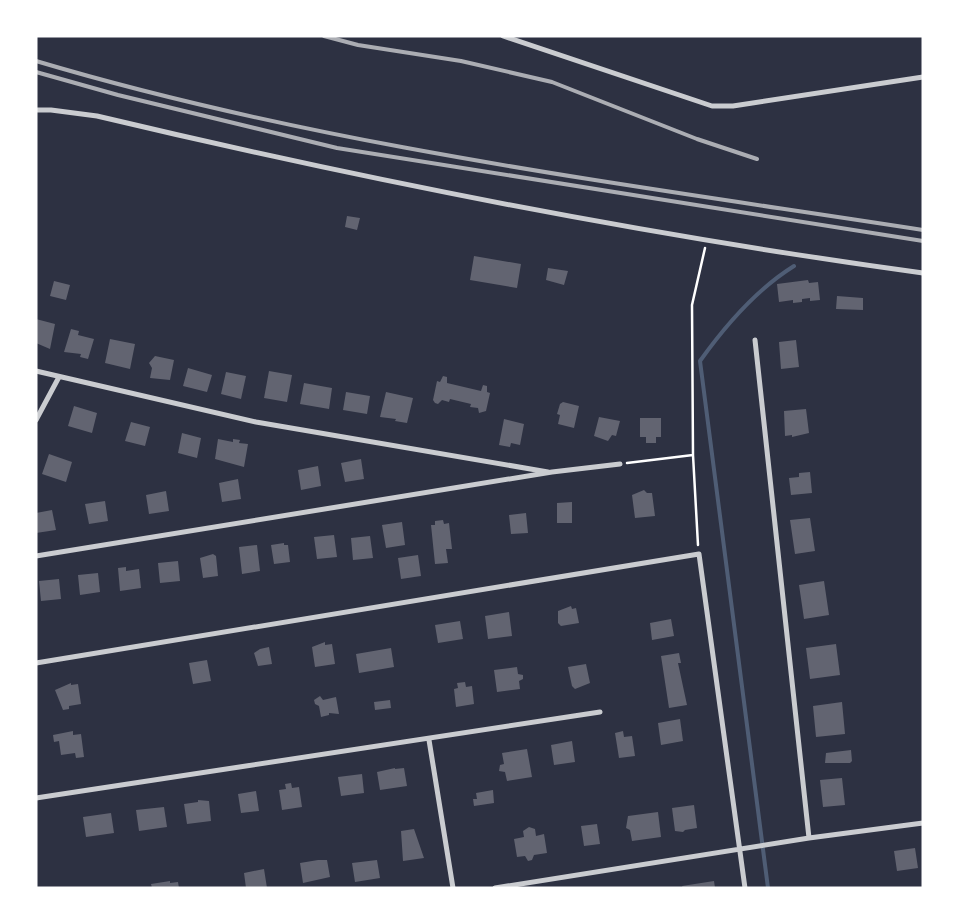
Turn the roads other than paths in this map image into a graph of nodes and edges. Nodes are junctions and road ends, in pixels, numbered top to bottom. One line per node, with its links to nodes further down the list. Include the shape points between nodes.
1 (502, 36): 2 (street, via 712,106 732,106)
2 (923, 77)
3 (36, 110): 4 (street, via 97,116 462,198 796,256)
4 (923, 272)
5 (755, 340): 17 (street)
6 (36, 371): 7 (street)
7 (59, 377): 8 (street); 10 (street, via 256,422)
8 (36, 420)
9 (620, 464): 10 (street)
10 (552, 472): 11 (street)
11 (36, 556)
12 (36, 663): 18 (street, via 699,554)
13 (600, 712): 14 (street)
14 (428, 740): 15 (street); 19 (street)
15 (36, 798)
16 (923, 823): 17 (street)
17 (809, 838): 18 (street)
18 (740, 848): 20 (street); 21 (street)
19 (453, 888)
20 (495, 888)
21 (745, 888)

